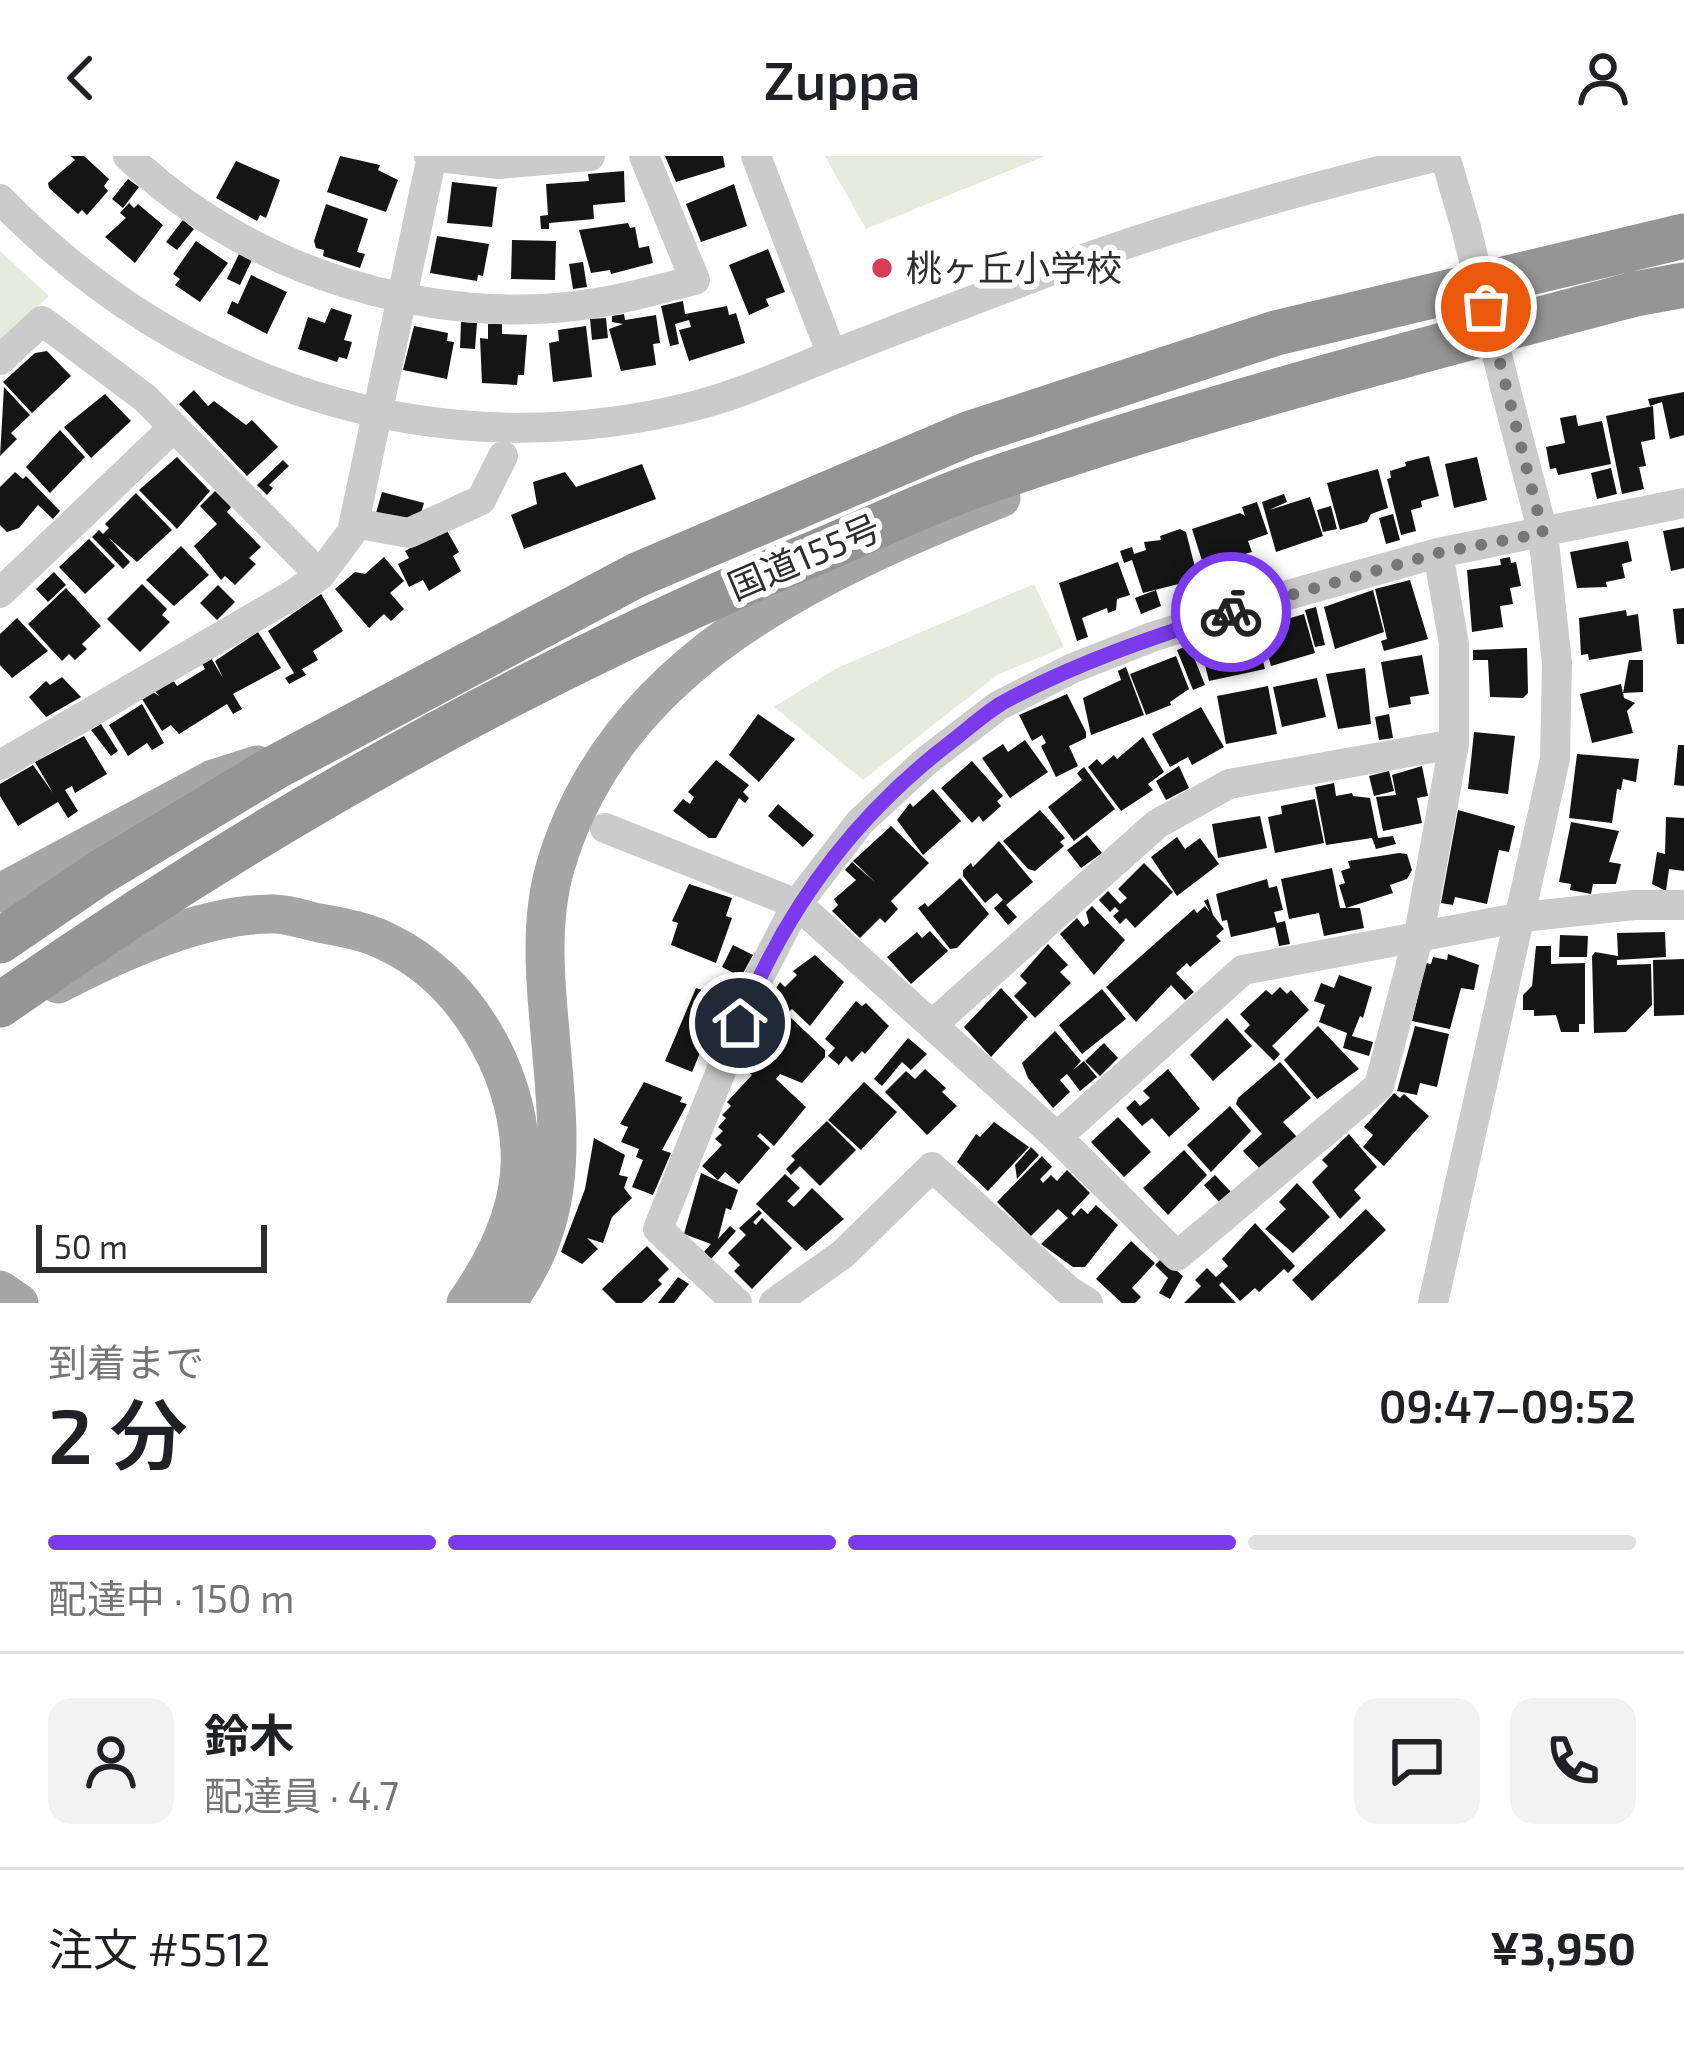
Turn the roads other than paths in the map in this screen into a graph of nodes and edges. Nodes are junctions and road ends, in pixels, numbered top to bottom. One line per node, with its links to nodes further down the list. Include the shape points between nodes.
1 (128, 156): 10 (street, via 190,209 247,242)
2 (431, 156): 3 (street, via 499,164); 10 (street)
3 (590, 156)
4 (644, 156): 10 (street, via 695,280 594,304 498,308)
5 (756, 156): 11 (street)
6 (1442, 156): 11 (street, via 1303,189 1063,266); 19 (street, bridge)
7 (0, 199): 14 (street, via 90,282 188,346 298,392)
8 (1684, 236): 24 (highway, 国道155号, via 1276,333 968,434 637,574)
9 (1684, 285): 13 (highway, 国道155号)
10 (404, 299): 14 (street)
11 (832, 355): 14 (street, via 698,405 589,427 494,428)
12 (0, 360): 15 (street, via 42,321)
13 (1262, 392): 33 (highway, 国道155号, via 977,485 669,614 302,810 124,918); 39 (main road, via 780,598 698,655 631,723 585,793 554,871 544,959 560,1126 557,1179 534,1258)
14 (376, 413): 18 (street)
15 (174, 427): 21 (street); 22 (street)
16 (502, 456): 18 (street, via 481,500 410,533)
17 (1684, 503): 19 (street)
18 (354, 523): 21 (street)
19 (1543, 533): 20 (street); 30 (street, via 1557,663 1556,759)
20 (1438, 553): 23 (street, via 1454,644); 28 (street, via 1152,637 998,706 860,822)
21 (320, 575): 25 (street)
22 (0, 593)
23 (1454, 744): 31 (street); 34 (street, via 1229,784 1157,824)
24 (312, 747): 27 (main road, via 213,778); 32 (highway, 国道155号)
25 (0, 765)
26 (605, 828): 28 (street)
27 (0, 893)
28 (797, 904): 34 (street); 40 (street, via 757,981 658,1229)
29 (1684, 905): 30 (street)
30 (1523, 917): 31 (street); 43 (street)
31 (1419, 934): 35 (street, via 1243,970); 35 (street, via 1379,1085 1177,1256)
32 (0, 941)
33 (0, 1010): 38 (main road, via 188,928 274,914 388,942 431,970 466,1007 492,1049 517,1129 519,1176 508,1223)
34 (932, 1025): 35 (street)
35 (1058, 1137)
36 (0, 1289): 37 (main road)
37 (19, 1303)
38 (466, 1303)
39 (506, 1303)
40 (737, 1303)
41 (775, 1303): 42 (street, via 843,1254 932,1167)
42 (1088, 1303)
43 (1433, 1303)

